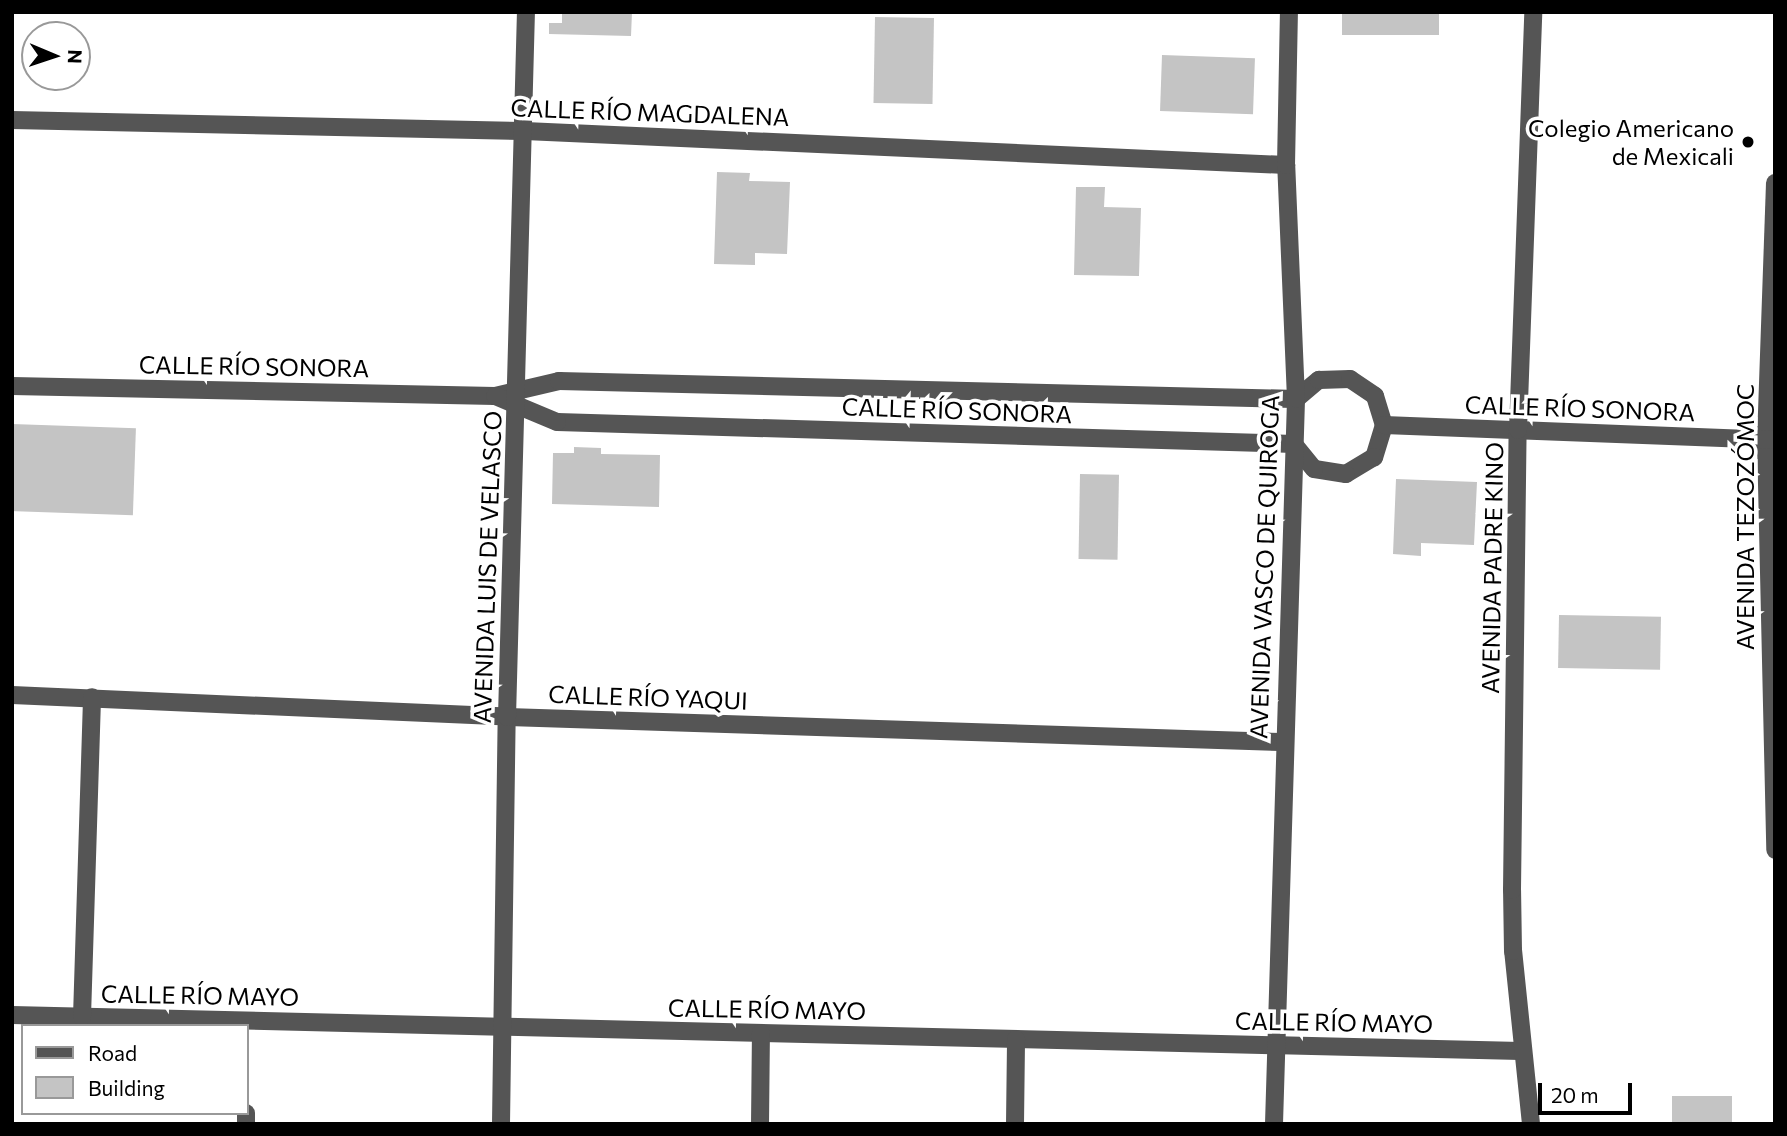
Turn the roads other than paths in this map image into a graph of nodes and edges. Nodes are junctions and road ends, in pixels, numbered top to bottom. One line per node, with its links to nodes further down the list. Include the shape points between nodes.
1 (526, 12): 5 (street, AVENIDA LUIS DE VELASCO)
2 (1289, 12): 6 (street, AVENIDA VASCO DE QUIROGA)
3 (1533, 12): 12 (street, AVENIDA PADRE KINO)
4 (12, 120): 5 (street, CALLE RÍO MAGDALENA)
5 (525, 131): 6 (street, CALLE RÍO MAGDALENA); 9 (street, AVENIDA LUIS DE VELASCO)
6 (1286, 165): 10 (street, AVENIDA VASCO DE QUIROGA)
7 (1775, 183): 13 (street, AVENIDA TEZOZÓMOC)
8 (12, 386): 9 (street, CALLE RÍO SONORA)
9 (516, 398): 10 (street, CALLE RÍO SONORA, via 559,381); 14 (street, CALLE RÍO SONORA, via 558,422); 17 (street, AVENIDA LUIS DE VELASCO)
10 (1296, 398): 11 (street, via 1319,380 1350,379 1375,397); 14 (street, AVENIDA VASCO DE QUIROGA)
11 (1384, 425): 12 (street, CALLE RÍO SONORA); 14 (street, via 1374,457 1346,474 1314,469)
12 (1518, 430): 13 (street, CALLE RÍO SONORA); 27 (street, AVENIDA PADRE KINO, via 1512,890)
13 (1771, 440): 19 (street, AVENIDA TEZOZÓMOC)
14 (1293, 444): 18 (street, AVENIDA VASCO DE QUIROGA)
15 (12, 695): 16 (street, CALLE RÍO YAQUI)
16 (92, 697): 17 (street, CALLE RÍO YAQUI); 21 (street)
17 (507, 717): 18 (street, CALLE RÍO YAQUI); 23 (street, AVENIDA LUIS DE VELASCO)
18 (1282, 742): 26 (street, AVENIDA VASCO DE QUIROGA)
19 (1775, 850)
20 (12, 1015): 21 (street, CALLE RÍO MAYO)
21 (82, 1017): 22 (street, CALLE RÍO MAYO)
22 (245, 1023): 23 (street, CALLE RÍO MAYO)
23 (500, 1027): 24 (street, CALLE RÍO MAYO); 28 (street, AVENIDA LUIS DE VELASCO)
24 (761, 1033): 25 (street, CALLE RÍO MAYO); 29 (street)
25 (1016, 1039): 26 (street, CALLE RÍO MAYO); 30 (street)
26 (1273, 1045): 27 (street, CALLE RÍO MAYO); 31 (street, AVENIDA VASCO DE QUIROGA)
27 (1521, 1051): 32 (street, AVENIDA PADRE KINO)
28 (501, 1124)
29 (760, 1124)
30 (1015, 1124)
31 (1274, 1124)
32 (1531, 1124)

